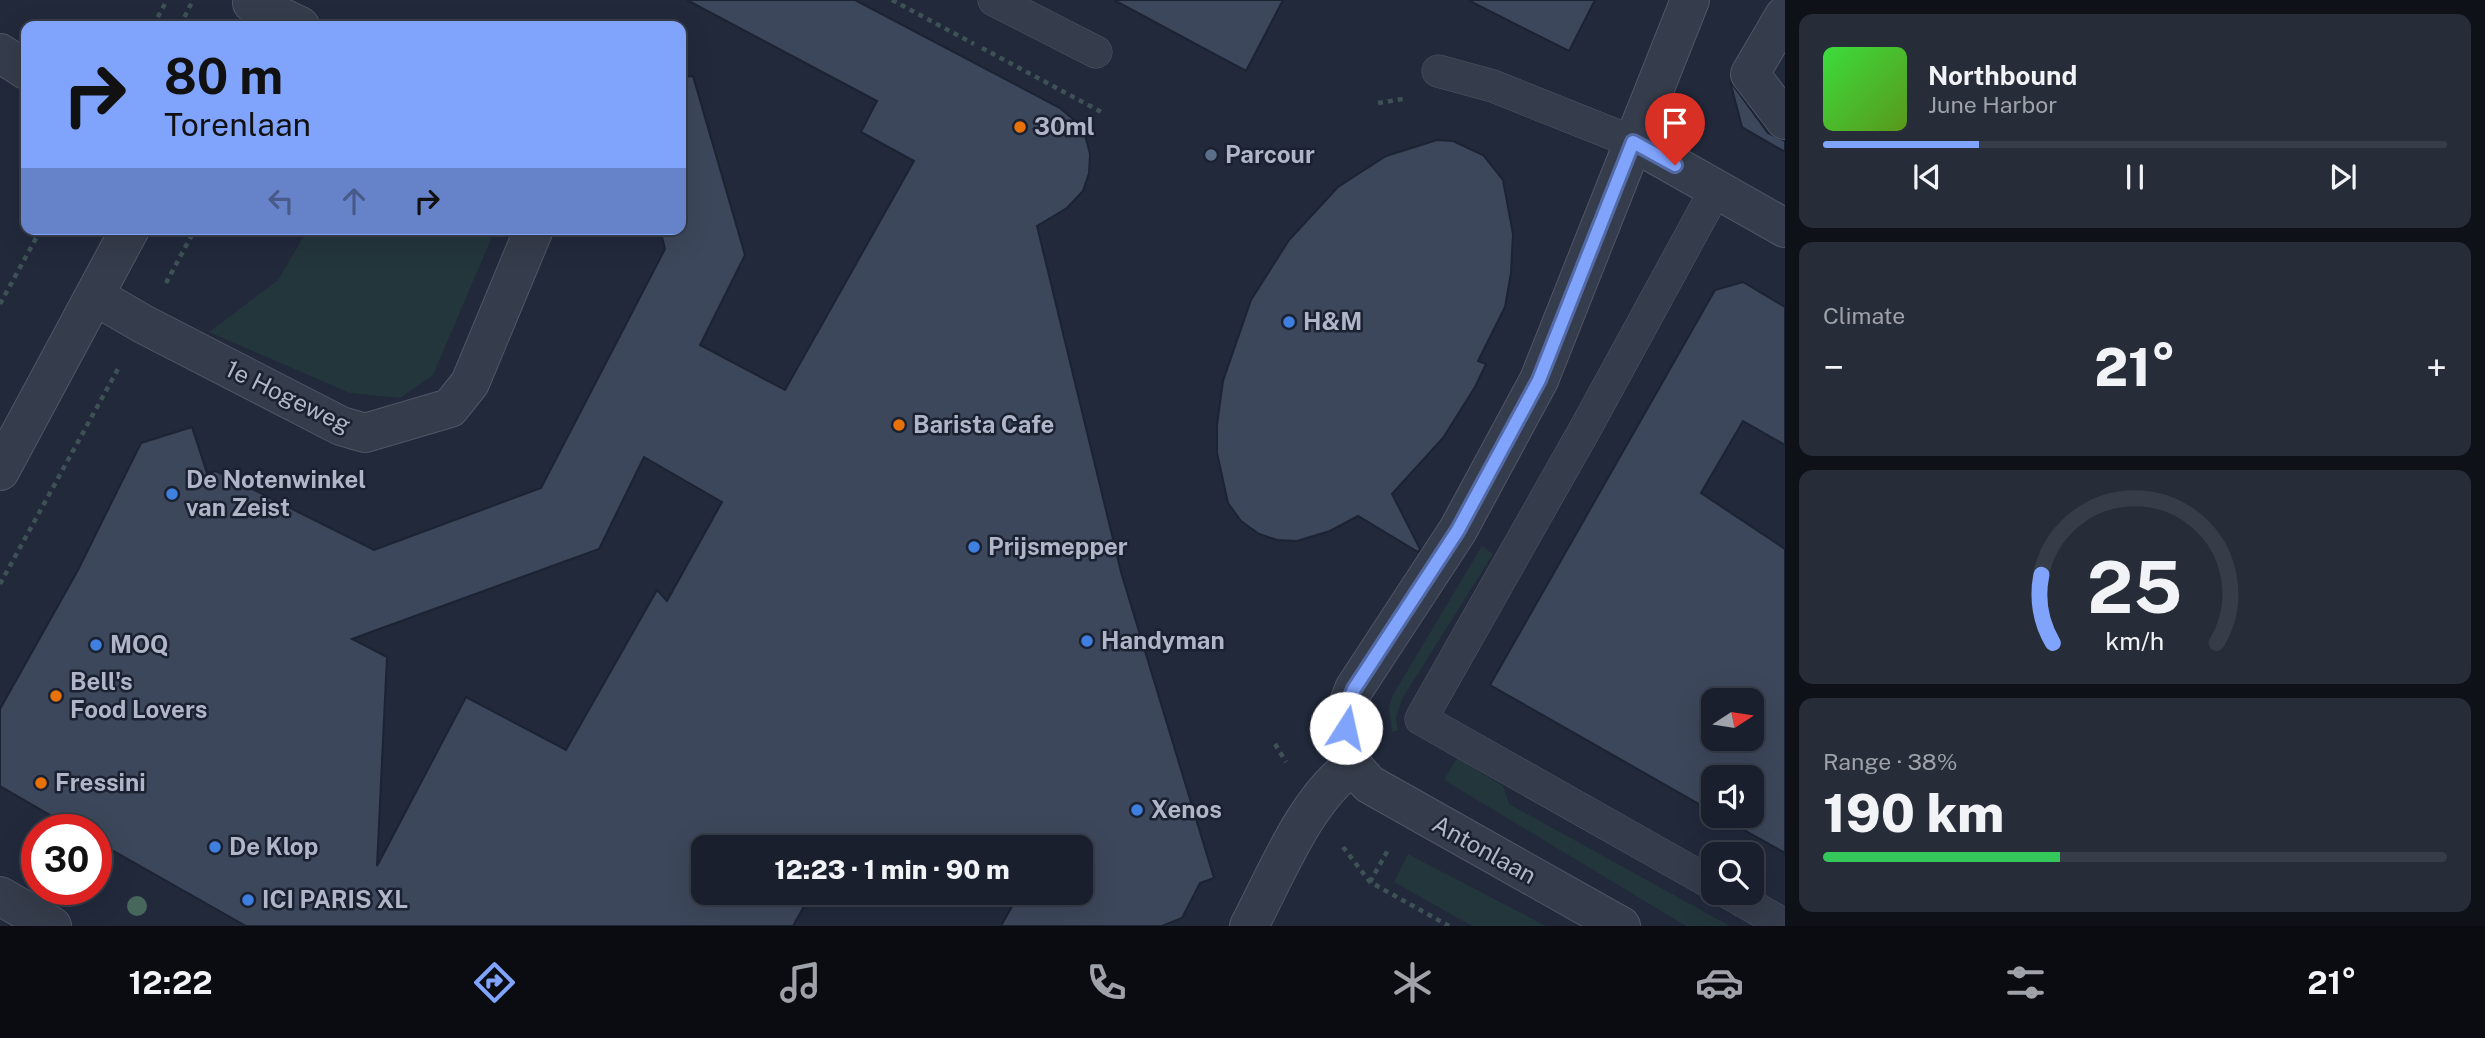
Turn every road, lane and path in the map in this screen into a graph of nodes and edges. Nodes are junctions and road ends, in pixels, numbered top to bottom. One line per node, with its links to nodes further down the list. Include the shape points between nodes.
1 (167, 0): 8 (path)
2 (194, 0): 9 (path)
3 (892, 0): 15 (path)
4 (994, 0): 11 (lane)
5 (1690, 0): 17 (street)
6 (248, 10): 10 (street)
7 (1784, 16): 16 (street, via 1750,74)
8 (156, 21)
9 (183, 21)
10 (284, 21)
11 (1096, 52)
12 (0, 53): 13 (street)
13 (21, 67)
14 (1438, 71): 17 (lane, via 1493,86)
15 (1105, 114)
16 (1785, 120)
17 (1633, 142): 18 (street); 29 (street, via 1539,380 1458,530 1354,689 1346,728 1346,748)
18 (1716, 189): 19 (street); 31 (lane, via 1421,719)
19 (1785, 228)
20 (38, 235): 25 (path)
21 (127, 235): 24 (street)
22 (192, 235): 26 (path)
23 (532, 235): 26 (street, 1e Hogeweg, via 470,383 450,408 365,433 341,426)
24 (95, 296): 26 (street, 1e Hogeweg); 27 (street)
25 (0, 304)
26 (143, 324): 28 (path)
27 (0, 471)
28 (0, 584)
29 (1353, 766): 30 (street, via 1325,789); 38 (street, Antonlaan, via 1387,796)
30 (1312, 808): 36 (street); 37 (path, via 1370,882)
31 (1701, 877)
32 (0, 896): 35 (street)
33 (1750, 905): 34 (lane)
34 (1785, 925)
35 (52, 926)
36 (1249, 926)
37 (1449, 926)
38 (1620, 926)

